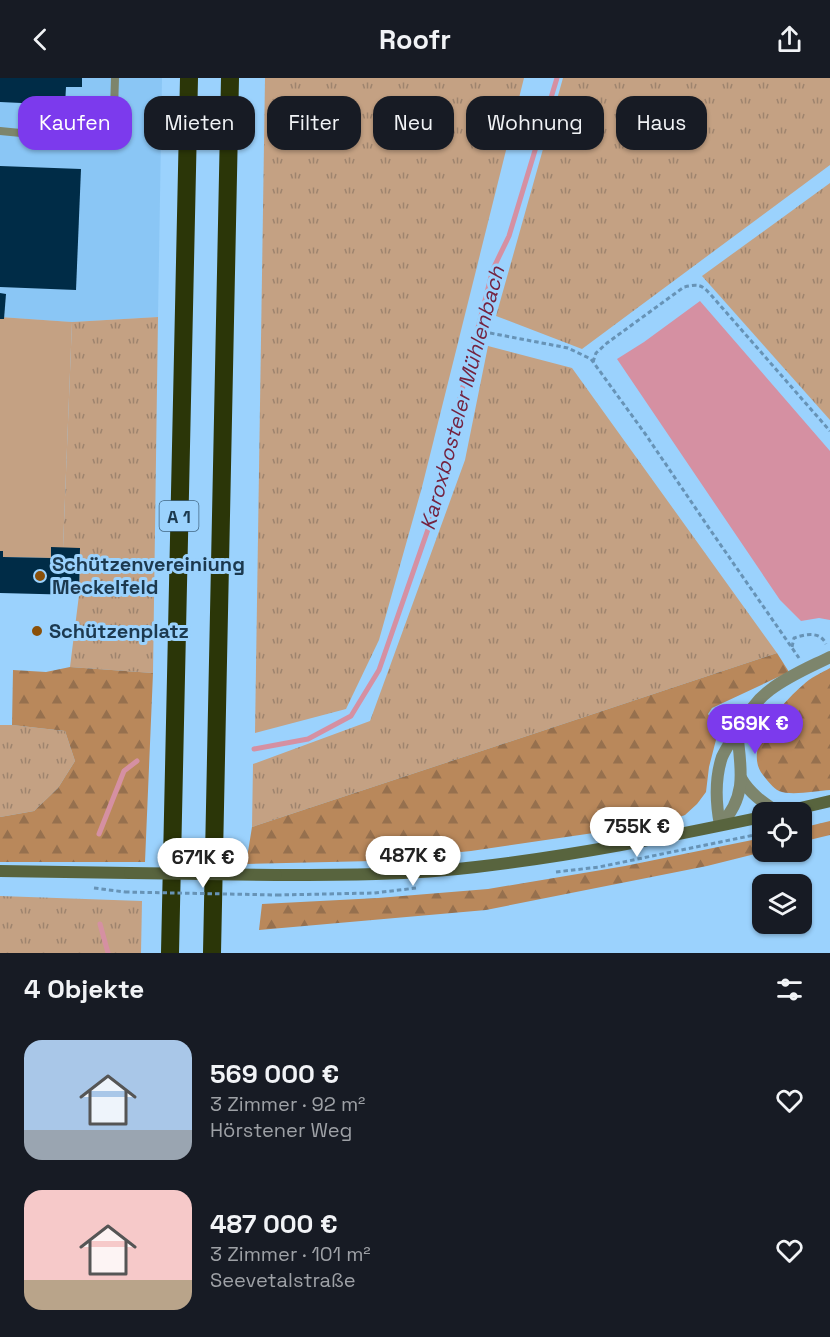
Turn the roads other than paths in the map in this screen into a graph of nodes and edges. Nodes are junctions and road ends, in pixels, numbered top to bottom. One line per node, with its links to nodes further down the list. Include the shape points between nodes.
1 (114, 78): 4 (lane, via 113,142)
2 (189, 78): 14 (highway, A 1)
3 (230, 78): 15 (highway, A 1)
4 (0, 131)
5 (829, 657): 6 (street, via 768,691)
6 (737, 732): 7 (street); 12 (street, via 720,767)
7 (741, 778): 9 (street); 12 (street, via 733,810)
8 (830, 801): 10 (main road)
9 (764, 802)
10 (812, 805)
11 (752, 818): 12 (main road)
12 (720, 825): 13 (main road, bridge, via 548,858 400,873)
13 (0, 871)
14 (170, 953)
15 (212, 953)

